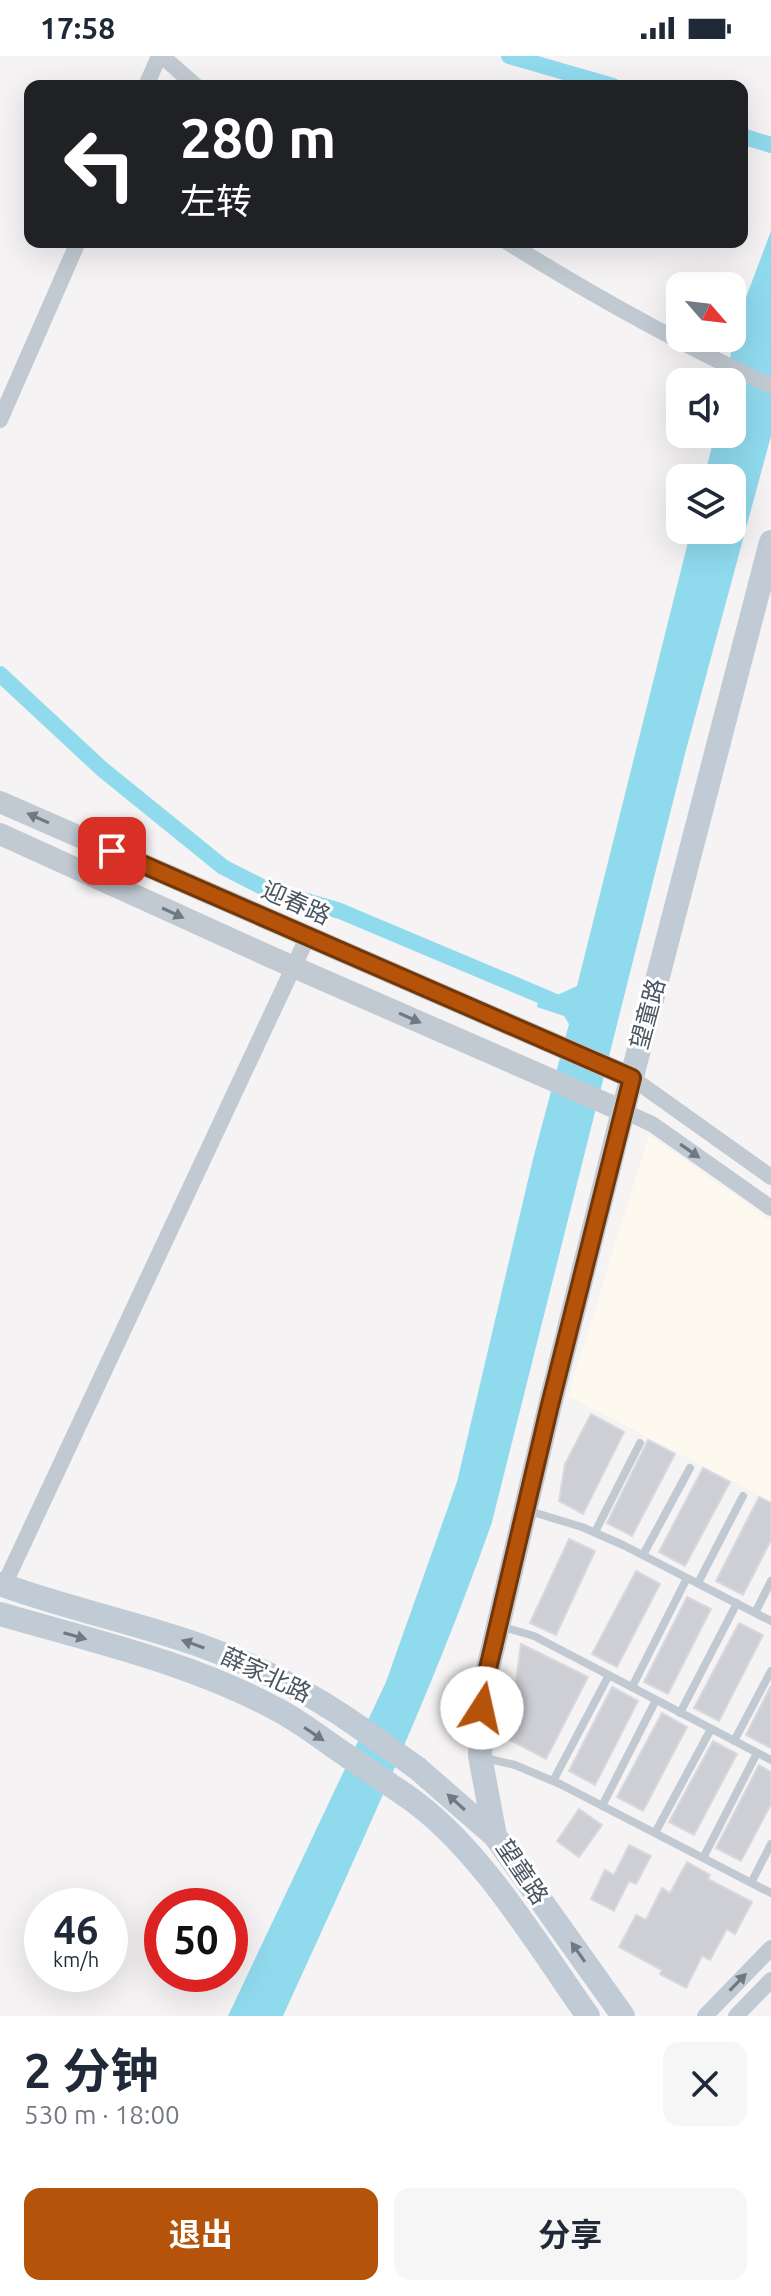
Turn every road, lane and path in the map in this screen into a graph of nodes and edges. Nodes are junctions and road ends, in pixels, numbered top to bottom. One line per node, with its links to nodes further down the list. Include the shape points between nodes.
1 (160, 56): 2 (street); 3 (street)
2 (149, 80)
3 (189, 80)
4 (75, 248): 7 (street)
5 (517, 248): 6 (street)
6 (771, 386)
7 (0, 420)
8 (771, 542): 13 (main road, 望童路)
9 (0, 802): 11 (street, 迎春路, one-way to 9)
10 (0, 834): 12 (street, one-way to 12)
11 (308, 936): 12 (street); 13 (street, 迎春路)
12 (292, 967): 14 (street, one-way to 14); 26 (street)
13 (632, 1078): 14 (main road, 望童路); 15 (street)
14 (623, 1111): 16 (street, one-way to 16, via 652,1124); 20 (main road, 望童路)
15 (771, 1177)
16 (771, 1208)
17 (640, 1443): 21 (lane)
18 (690, 1468): 22 (lane)
19 (743, 1496): 25 (lane)
20 (525, 1510): 21 (lane); 31 (main road, 望童路)
21 (595, 1532): 22 (lane)
22 (643, 1555): 23 (lane)
23 (687, 1578): 25 (lane); 34 (lane)
24 (771, 1581): 28 (lane)
25 (698, 1583): 27 (lane)
26 (2, 1584): 45 (main road, 薛家北路, one-way to 26, bridge, via 417,1768 327,1704 198,1645)
27 (737, 1603): 28 (lane); 36 (lane)
28 (755, 1613): 30 (lane)
29 (0, 1614): 46 (main road, 薛家北路, one-way to 46, bridge, via 164,1662 245,1693 405,1795)
30 (771, 1621)
31 (499, 1626): 33 (lane, via 534,1636); 40 (main road, 望童路, via 483,1690)
32 (771, 1671): 38 (lane)
33 (609, 1675): 34 (lane); 42 (lane)
34 (632, 1687): 35 (lane)
35 (656, 1700): 36 (lane); 43 (lane)
36 (680, 1713): 37 (lane)
37 (711, 1729): 38 (lane); 44 (lane)
38 (734, 1741): 39 (lane)
39 (757, 1753): 41 (lane); 48 (lane)
40 (480, 1756): 42 (lane); 45 (main road, 望童路)
41 (771, 1760)
42 (553, 1781): 43 (lane)
43 (602, 1806): 44 (lane)
44 (655, 1833): 48 (lane)
45 (495, 1836): 54 (main road, 望童路, one-way to 45)
46 (456, 1842): 53 (main road, 望童路, via 487,1875)
47 (771, 1844): 49 (lane)
48 (703, 1858): 49 (lane)
49 (751, 1883): 50 (lane)
50 (771, 1893)
51 (771, 1948): 55 (street, one-way to 51)
52 (771, 1980): 56 (street)
53 (588, 2016)
54 (623, 2016)
55 (705, 2016)
56 (736, 2016)

